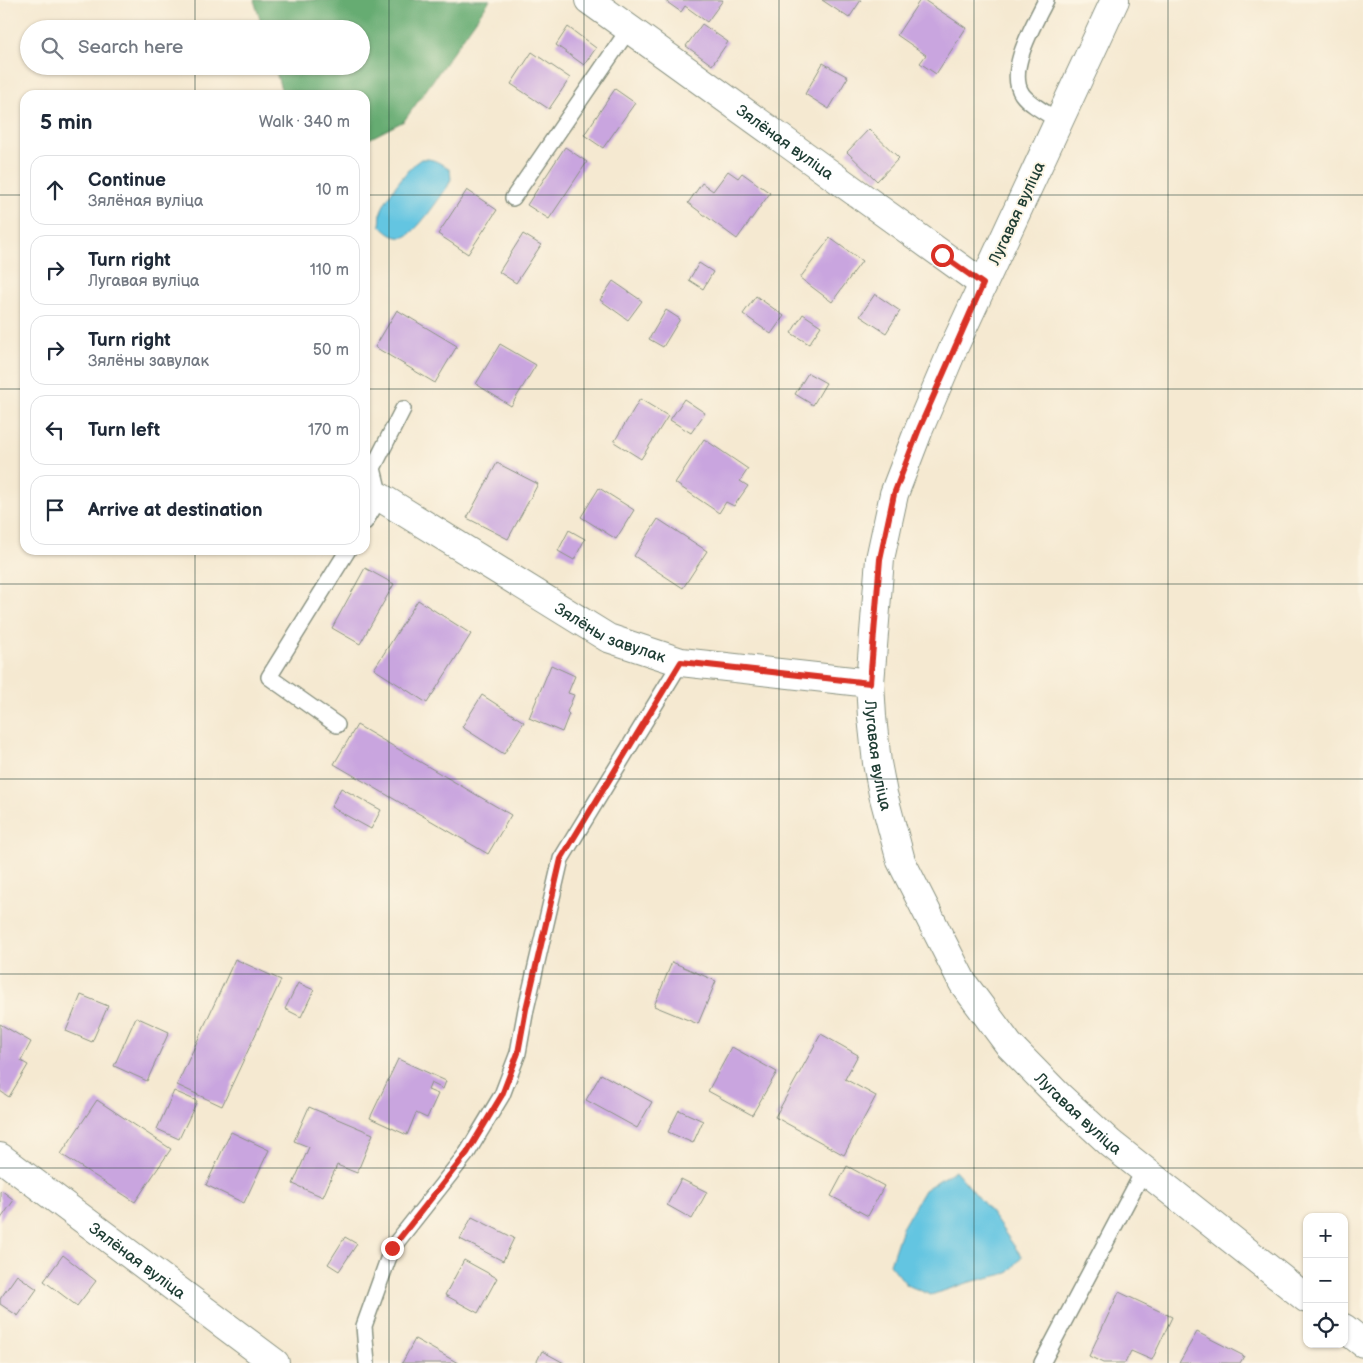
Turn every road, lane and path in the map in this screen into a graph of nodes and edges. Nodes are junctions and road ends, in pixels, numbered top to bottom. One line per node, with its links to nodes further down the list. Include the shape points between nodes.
1 (589, 0): 4 (street, Зялёная вуліца)
2 (1046, 0): 5 (lane, via 1023,49 1017,75 1022,93)
3 (1115, 0): 5 (street, Лугавая вуліца)
4 (629, 29): 6 (lane); 7 (street, Зялёная вуліца)
5 (1059, 121): 7 (street, Лугавая вуліца)
6 (513, 198)
7 (983, 284): 13 (street, Лугавая вуліца, via 894,494 880,559)
8 (403, 409): 9 (lane, via 373,468)
9 (380, 497): 10 (lane); 12 (street, Зялёны завулак, via 608,638)
10 (370, 514)
11 (345, 555): 14 (lane, via 269,677)
12 (681, 662): 13 (street, Зялёны завулак); 21 (lane, via 561,859 518,1053 502,1095 467,1153 392,1248 364,1326)
13 (870, 683): 16 (street, Лугавая вуліца, via 877,763 901,861 963,983 1008,1045 1110,1143)
14 (337, 725)
15 (0, 1157): 20 (street, Зялёная вуліца)
16 (1144, 1170): 17 (street, Лугавая вуліца); 22 (lane)
17 (1303, 1296)
18 (1348, 1331): 19 (street)
19 (1363, 1343)
20 (275, 1363)
21 (367, 1363)
22 (1042, 1363)

